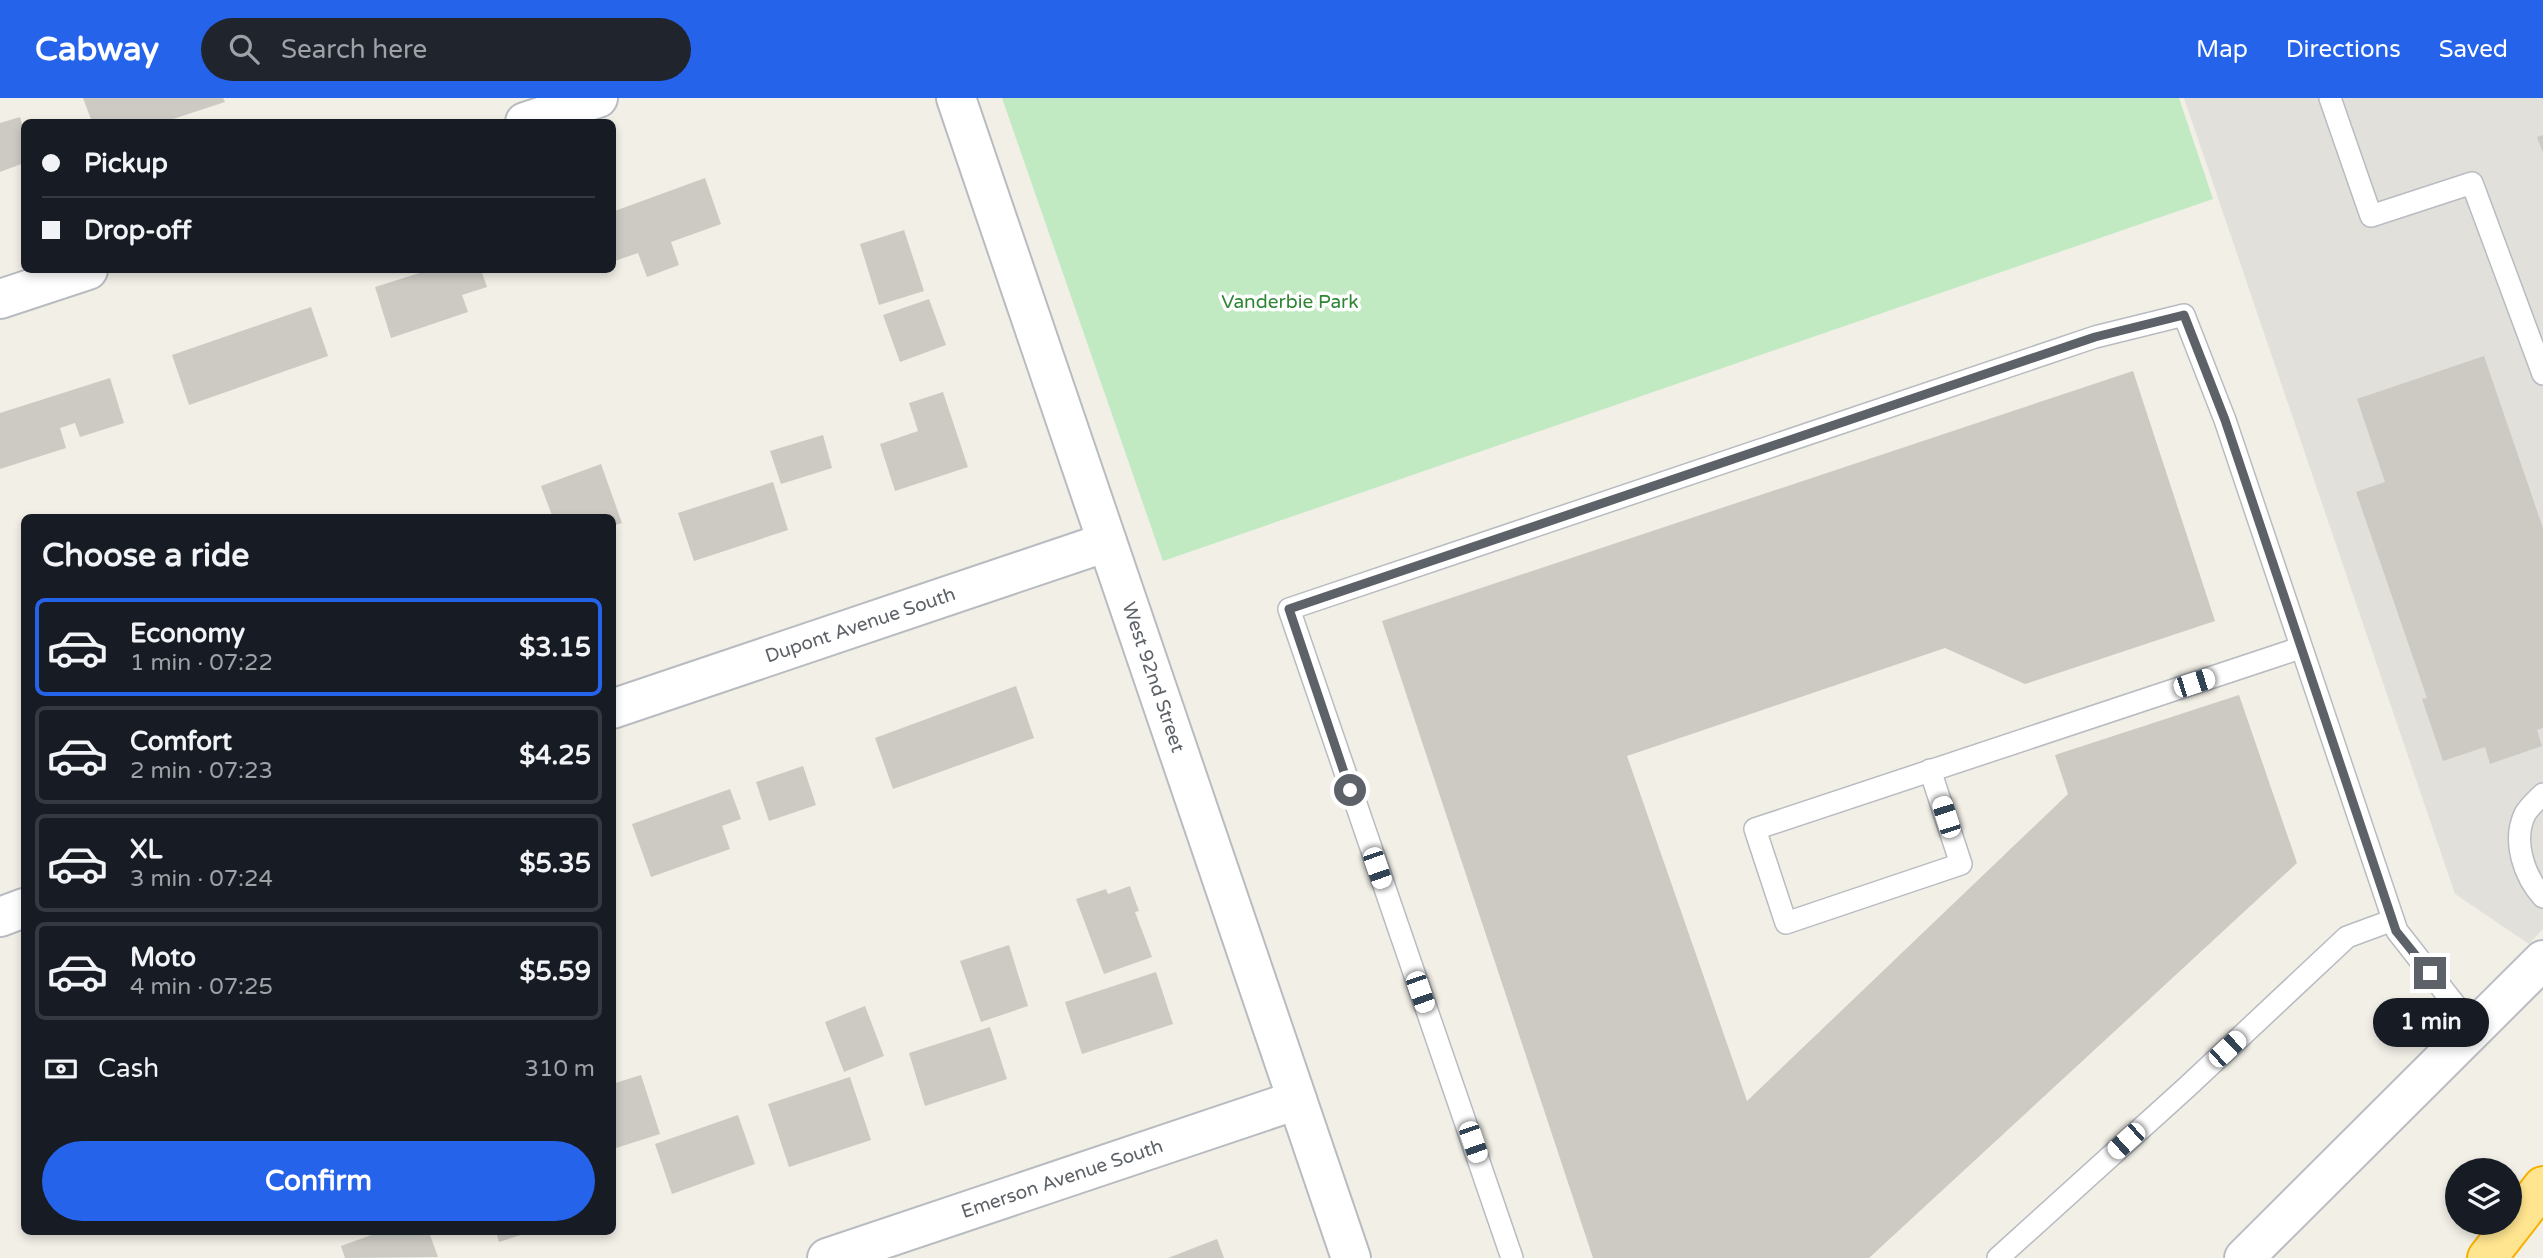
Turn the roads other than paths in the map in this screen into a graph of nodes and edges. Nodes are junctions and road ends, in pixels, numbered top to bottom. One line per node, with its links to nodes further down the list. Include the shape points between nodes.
1 (598, 98): 4 (street)
2 (956, 98): 8 (street, West 92nd Street)
3 (2330, 98): 7 (lane, via 2371,216 2472,183)
4 (534, 119)
5 (79, 273): 6 (street)
6 (0, 299)
7 (2543, 374)
8 (1107, 542): 10 (street, Dupont Avenue South); 19 (street, West 92nd Street)
9 (2300, 648): 11 (lane); 16 (lane); 24 (lane, via 2225,420 2184,315 2095,337 1289,609)
10 (616, 708)
11 (1930, 770): 11 (lane, via 1755,829 1786,923 1961,864)
12 (2543, 794): 13 (lane, via 2526,811 2519,829 2526,870)
13 (2543, 897)
14 (21, 909): 15 (street)
15 (0, 916)
16 (2393, 920): 18 (lane, via 2396,931); 25 (lane, via 2347,937)
17 (2543, 960): 18 (street)
18 (2474, 1029): 26 (street)
19 (1297, 1100): 22 (street, Emerson Avenue South); 23 (street, West 92nd Street)
20 (2543, 1186): 27 (highway)
21 (2543, 1209): 27 (highway)
22 (827, 1258)
23 (1350, 1258)
24 (1513, 1258)
25 (1998, 1258)
26 (2244, 1258)
27 (2489, 1258)

